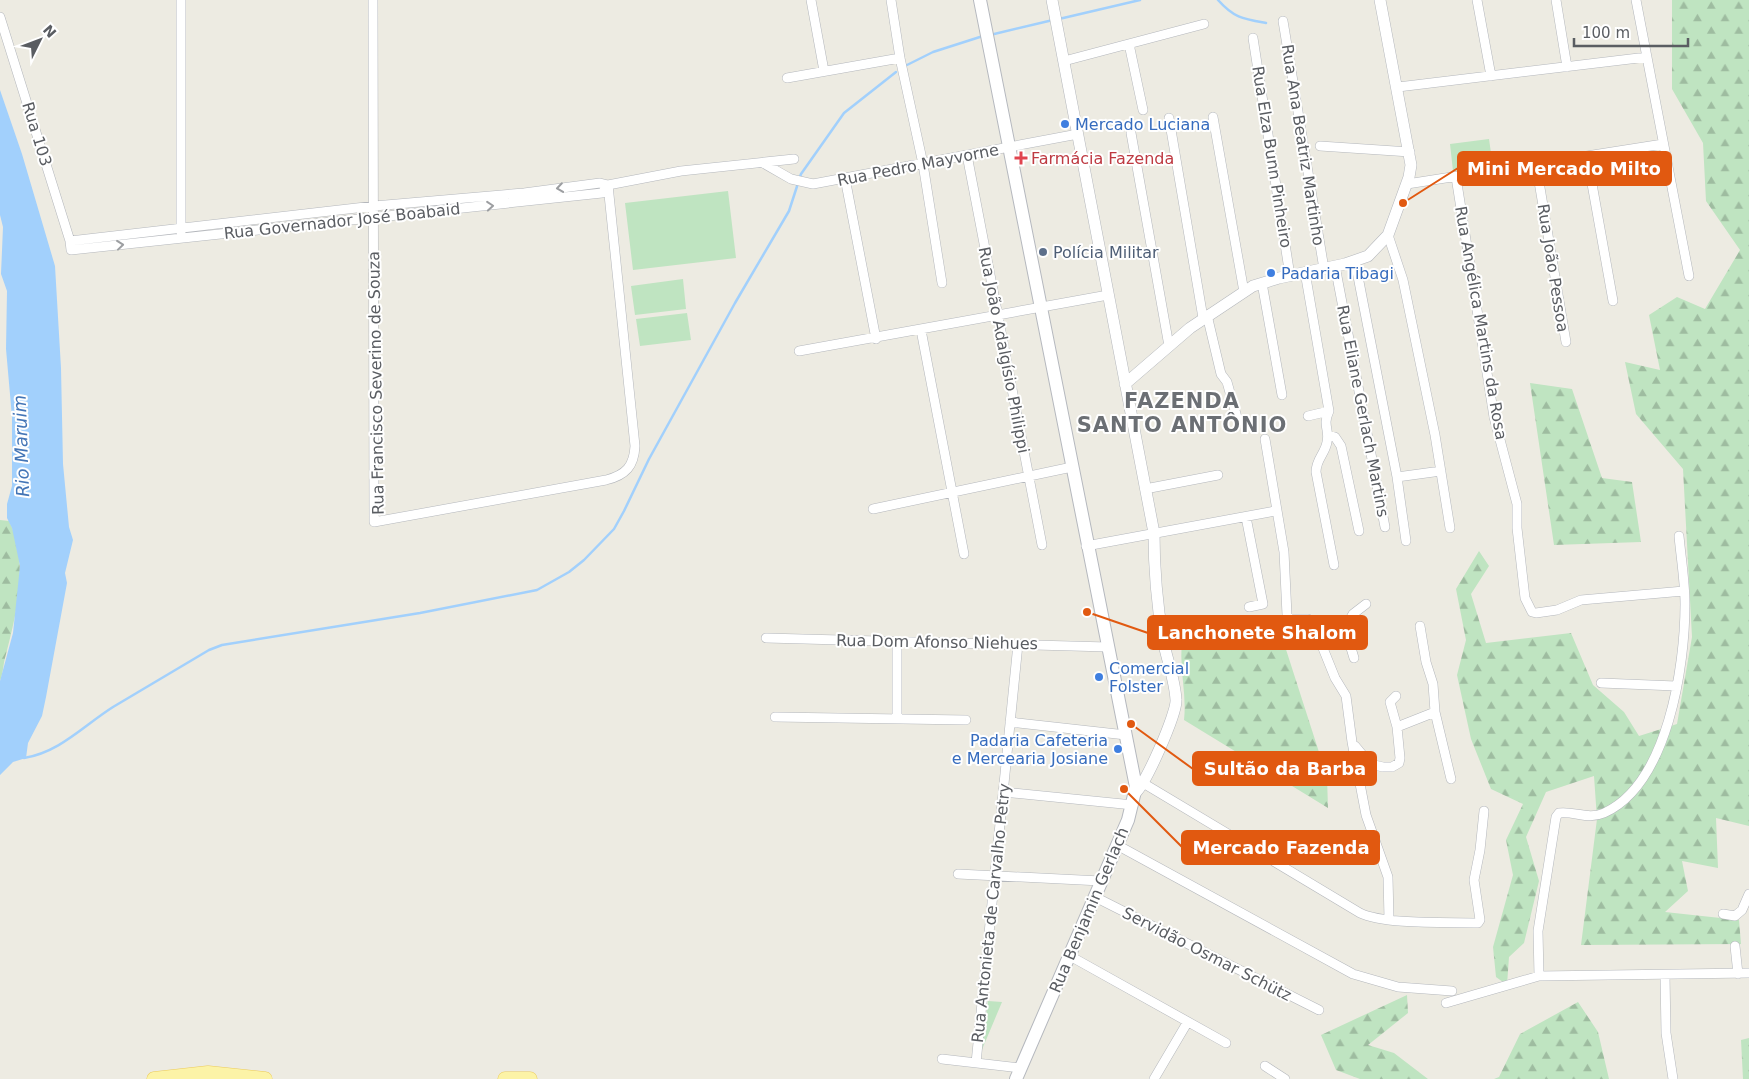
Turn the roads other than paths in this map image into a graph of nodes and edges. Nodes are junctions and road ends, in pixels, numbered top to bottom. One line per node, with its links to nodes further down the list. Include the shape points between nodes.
1 (181, 0): 44 (street)
2 (374, 0): 43 (street, Rua Francisco Severino de Souza)
3 (811, 0): 20 (street)
4 (891, 0): 17 (street)
5 (980, 0): 31 (main road)
6 (1052, 0): 18 (street)
7 (1380, 0): 23 (street)
8 (1477, 0): 21 (street)
9 (1556, 0): 19 (street)
10 (1636, 0): 16 (street)
11 (0, 17): 46 (street, Rua 103)
12 (1283, 21): 49 (street, Rua Ana Beatriz Martinho)
13 (1204, 24): 15 (street)
14 (1253, 38): 51 (street, Rua Elza Bunn Pinheiro)
15 (1129, 44): 18 (street); 24 (street)
16 (1647, 57): 19 (street); 29 (street)
17 (900, 58): 20 (street); 37 (street)
18 (1064, 61): 28 (street)
19 (1567, 66): 21 (street)
20 (824, 71): 22 (street)
21 (1491, 76): 23 (street)
22 (787, 78)
23 (1398, 87): 32 (street)
24 (1143, 110)
25 (1213, 117): 55 (street)
26 (1170, 118): 60 (street)
27 (1131, 133): 64 (street)
28 (1078, 134): 31 (street, Rua Pedro Mayvorne); 56 (street)
29 (1664, 144): 34 (street); 52 (street)
30 (1320, 146): 32 (street)
31 (1011, 147): 33 (street, Rua Pedro Mayvorne); 58 (main road)
32 (1410, 152): 41 (street, via 1411,172)
33 (967, 155): 37 (street, Rua Pedro Mayvorne); 59 (street, Rua João Adalgísio Philippi)
34 (1587, 156): 38 (street); 57 (street)
35 (794, 159): 36 (street, Rua Governador José Boabaid)
36 (763, 163): 40 (street, Rua Pedro Mayvorne, via 806,184); 42 (street, Rua Governador José Boabaid, via 681,171)
37 (923, 164): 40 (street, Rua Pedro Mayvorne); 53 (street)
38 (1536, 164): 39 (street); 63 (street, Rua João Pessoa)
39 (1456, 177): 41 (street); 93 (street, Rua Angélica Martins da Rosa, via 1494,417 1517,504 1525,598 1532,612 1556,610 1581,600)
40 (845, 178): 62 (street)
41 (1407, 184): 45 (street)
42 (608, 185): 43 (street, Rua Governador José Boabaid, via 600,183 524,198); 43 (street, Rua Francisco Severino de Souza, via 635,446 630,468 619,477 606,480 374,522)
43 (374, 211): 44 (street, Rua Governador José Boabaid)
44 (181, 233): 46 (street, Rua Governador José Boabaid)
45 (1388, 234): 47 (street, via 1374,251); 74 (street, via 1403,280)
46 (71, 245)
47 (1355, 261): 48 (street); 77 (street)
48 (1336, 266): 49 (street); 83 (street, Rua Eliane Gerlach Martins)
49 (1324, 269): 50 (street)
50 (1305, 272): 51 (street); 68 (street)
51 (1290, 276): 54 (street)
52 (1689, 276)
53 (942, 283)
54 (1262, 283): 55 (street); 67 (street)
55 (1244, 292): 60 (street)
56 (1108, 294): 58 (street); 66 (street)
57 (1613, 301)
58 (1042, 307): 59 (street); 73 (main road)
59 (998, 316): 61 (street); 76 (street, Rua João Adalgísio Philippi)
60 (1205, 316): 64 (street); 70 (street)
61 (921, 330): 62 (street); 79 (street)
62 (876, 339): 65 (street)
63 (1566, 342)
64 (1169, 346): 66 (street)
65 (799, 351)
66 (1125, 384): 78 (street)
67 (1282, 395)
68 (1329, 411): 69 (street); 71 (street, via 1325,427)
69 (1308, 416)
70 (1238, 421)
71 (1328, 435): 85 (street, via 1335,437 1341,446); 92 (street, via 1327,444 1316,463 1316,472)
72 (1265, 439): 81 (street)
73 (1072, 467): 76 (street); 90 (main road)
74 (1441, 472): 77 (street); 84 (street)
75 (1218, 475): 78 (street)
76 (1028, 476): 79 (street); 89 (street, Rua João Adalgísio Philippi)
77 (1397, 477): 88 (street)
78 (1145, 488): 86 (street)
79 (952, 492): 80 (street); 91 (street)
80 (873, 509)
81 (1275, 511): 82 (street); 98 (street, via 1284,552 1287,615 1290,620 1308,618)
82 (1246, 517): 86 (street); 95 (street, via 1263,604)
83 (1385, 527)
84 (1450, 528)
85 (1359, 531)
86 (1154, 533): 90 (street); 116 (street, via 1156,589 1176,700 1172,719)
87 (1679, 536): 93 (street)
88 (1406, 541)
89 (1042, 545)
90 (1086, 546): 102 (main road)
91 (964, 554)
92 (1334, 565)
93 (1684, 591): 105 (street, via 1684,631)
94 (1366, 604): 97 (street, via 1353,614)
95 (1249, 607)
96 (1420, 626): 107 (street, via 1433,684)
97 (1346, 628): 98 (street); 103 (street)
98 (1319, 636): 114 (street, via 1346,696)
99 (766, 638): 100 (street, Rua Dom Afonso Niehues)
100 (897, 641): 101 (street, Rua Dom Afonso Niehues); 109 (street)
101 (1018, 644): 102 (street, Rua Dom Afonso Niehues); 111 (street, Rua Antonieta de Carvalho Petry)
102 (1108, 647): 113 (main road)
103 (1354, 658)
104 (1601, 683): 105 (street)
105 (1676, 686): 132 (street, via 1666,727 1633,792 1621,804 1593,817 1565,812 1556,817 1538,931)
106 (1396, 696): 112 (street, via 1390,702)
107 (1435, 712): 112 (street); 115 (street)
108 (775, 717): 109 (street)
109 (896, 719): 110 (street)
110 (966, 720)
111 (1010, 722): 113 (street); 117 (street, Rua Antonieta de Carvalho Petry)
112 (1397, 727): 114 (street, via 1400,758 1399,763 1392,767 1370,764)
113 (1126, 735): 116 (main road)
114 (1352, 742): 126 (street, via 1366,815 1388,877)
115 (1451, 779)
116 (1137, 791): 117 (street); 119 (main road, Rua Benjamin Gerlach); 126 (street, via 1360,913)
117 (1003, 792): 121 (street, Rua Antonieta de Carvalho Petry)
118 (1484, 811): 126 (street, via 1474,880 1478,923)
119 (1117, 846): 122 (main road, Rua Benjamin Gerlach); 133 (street, via 1353,974 1398,987)
120 (958, 874): 121 (street)
121 (995, 874): 122 (street); 139 (street, Rua Antonieta de Carvalho Petry)
122 (1101, 881): 124 (main road, Rua Benjamin Gerlach)
123 (1749, 894): 125 (street, via 1742,910 1735,916)
124 (1095, 897): 128 (main road, Rua Benjamin Gerlach); 135 (street, Servidão Osmar Schütz)
125 (1723, 914)
126 (1388, 919)
127 (1735, 946): 130 (street)
128 (1070, 956): 136 (street); 141 (main road, Rua Benjamin Gerlach)
129 (1749, 973): 130 (street)
130 (1738, 974): 131 (street)
131 (1665, 975): 132 (street); 146 (street, via 1666,1033)
132 (1538, 976): 134 (street)
133 (1452, 990)
134 (1446, 1003)
135 (1319, 1010)
136 (1187, 1023): 137 (street); 144 (street)
137 (1226, 1043)
138 (942, 1059): 139 (street)
139 (976, 1063): 141 (street)
140 (1265, 1066): 145 (street)
141 (1018, 1074)
142 (154, 1079): 143 (main road, via 208,1073)
143 (264, 1079)
144 (1154, 1079)
145 (1285, 1079)
146 (1673, 1079)

